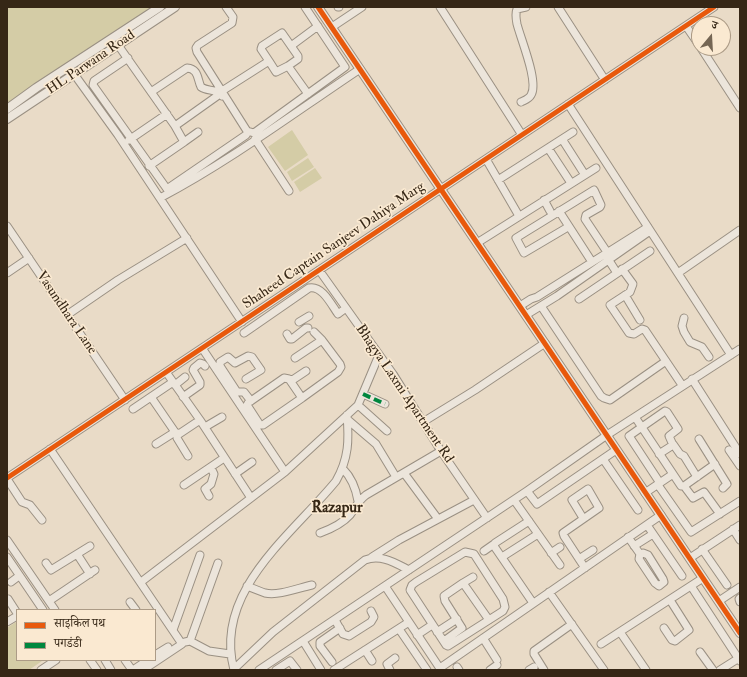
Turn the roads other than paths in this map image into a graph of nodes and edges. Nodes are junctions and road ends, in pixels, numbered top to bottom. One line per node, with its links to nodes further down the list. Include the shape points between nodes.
1 (160, 7): 23 (street)
2 (175, 7): 15 (street, HL Parwana Road)
3 (226, 7): 28 (street, via 233,17 232,23 196,48)
4 (305, 7): 11 (street)
5 (318, 7): 13 (street)
6 (362, 7): 13 (street)
7 (440, 7): 40 (street)
8 (526, 7): 30 (street, via 517,9 515,13 534,81 531,95)
9 (558, 7): 26 (street)
10 (714, 7): 12 (street, Shaheed Captain Sanjeev Dahiya Marg)
11 (318, 26): 16 (street); 22 (street)
12 (686, 26): 14 (street); 26 (street, Shaheed Captain Sanjeev Dahiya Marg)
13 (332, 28): 20 (street)
14 (691, 33)
15 (118, 45): 18 (street); 25 (street, HL Parwana Road)
16 (291, 46): 19 (street, via 282,33 262,46 261,49); 21 (street, via 299,58)
17 (706, 56): 32 (street)
18 (128, 58): 27 (street); 41 (street, via 93,83)
19 (269, 60): 21 (street, via 276,72); 28 (street)
20 (354, 61): 22 (street); 24 (street)
21 (288, 66): 29 (street)
22 (345, 67): 29 (street)
23 (69, 68): 25 (street); 33 (street)
24 (360, 69): 43 (street); 53 (street)
25 (75, 74): 35 (street, HL Parwana Road); 45 (street)
26 (605, 80): 31 (street, Shaheed Captain Sanjeev Dahiya Marg)
27 (151, 92): 28 (street, via 188,68 198,74 201,87); 34 (street)
28 (221, 92): 29 (street, via 250,133 254,133); 36 (street); 39 (street)
29 (308, 94)
30 (521, 102)
31 (568, 104): 40 (street, Shaheed Captain Sanjeev Dahiya Marg); 62 (street)
32 (740, 108)
33 (7, 109)
34 (166, 114): 36 (street); 41 (street)
35 (7, 119)
36 (175, 126): 44 (street)
37 (198, 132): 44 (street)
38 (574, 132): 42 (street)
39 (246, 135): 43 (street); 48 (street, via 168,189)
40 (522, 135): 47 (street, Shaheed Captain Sanjeev Dahiya Marg)
41 (131, 138): 45 (street); 48 (street)
42 (562, 139): 46 (street); 50 (street)
43 (253, 141): 54 (street); 55 (street)
44 (184, 142): 48 (street)
45 (124, 144): 55 (street)
46 (548, 148): 51 (street); 52 (street)
47 (486, 159): 51 (street); 53 (street, Shaheed Captain Sanjeev Dahiya Marg)
48 (149, 166)
49 (596, 168): 50 (street)
50 (585, 175): 52 (street)
51 (498, 180): 59 (street)
52 (571, 184): 56 (street)
53 (441, 189): 65 (street); 70 (street, Shaheed Captain Sanjeev Dahiya Marg)
54 (289, 191)
55 (160, 198): 64 (street)
56 (544, 200): 57 (street); 59 (street)
57 (550, 211)
58 (559, 211): 61 (street); 61 (street, via 516,238 524,253); 67 (street, via 594,190 601,205 585,218)
59 (519, 216): 65 (street)
60 (7, 226): 68 (street, Vasundhara Lane)
61 (568, 227): 69 (street)
62 (649, 229): 67 (street); 73 (street)
63 (740, 230): 73 (street)
64 (186, 238): 79 (street); 83 (street)
65 (477, 242): 76 (street)
66 (650, 250): 71 (street)
67 (607, 256): 69 (street); 71 (street); 77 (street)
68 (29, 258): 72 (street); 79 (street, Vasundhara Lane)
69 (592, 262): 76 (street)
70 (320, 270): 78 (street, Bhagya Laxmi Apartment Rd); 83 (street, Shaheed Captain Sanjeev Dahiya Marg)
71 (619, 271): 74 (street, via 633,284 630,292); 75 (street)
72 (7, 273)
73 (678, 273): 93 (street)
74 (625, 295): 82 (street); 96 (street, via 610,305 629,333 645,330)
75 (579, 300)
76 (520, 306): 80 (street)
77 (541, 306): 80 (street); 96 (street, via 601,396 607,400)
78 (346, 308): 86 (street, via 338,314 320,290 311,288); 92 (street, Bhagya Laxmi Apartment Rd)
79 (67, 315): 110 (street, Vasundhara Lane)
80 (526, 315): 89 (street)
81 (684, 318): 94 (street, via 682,326 690,342 702,347)
82 (640, 320)
83 (242, 322): 90 (street, Shaheed Captain Sanjeev Dahiya Marg)
84 (299, 322): 85 (street, via 307,317)
85 (312, 329): 87 (street, via 306,328 292,339); 88 (street)
86 (244, 333)
87 (287, 334)
88 (322, 340): 95 (street); 109 (street, via 340,364 340,370)
89 (544, 343): 119 (street); 124 (street)
90 (202, 348): 99 (street, Shaheed Captain Sanjeev Dahiya Marg); 142 (street)
91 (740, 349): 93 (street)
92 (379, 355): 106 (street); 119 (street, Bhagya Laxmi Apartment Rd)
93 (731, 355): 102 (street)
94 (709, 357)
95 (295, 358)
96 (666, 361): 105 (street)
97 (205, 366): 108 (street, via 200,363 194,368 200,385)
98 (306, 371): 103 (street)
99 (166, 372): 104 (street); 110 (street, Shaheed Captain Sanjeev Dahiya Marg)
100 (185, 377): 104 (street)
101 (246, 379): 111 (street, via 260,370 252,357 248,356 235,363 228,357 220,362 237,392 244,392)
102 (692, 379): 105 (street); 133 (street)
103 (291, 382): 109 (street); 111 (street, via 287,378 281,379)
104 (174, 383): 107 (street); 108 (street)
105 (682, 385): 116 (street)
106 (363, 394): 112 (street); 113 (street)
107 (151, 397): 114 (street); 123 (street)
108 (183, 397): 118 (street)
109 (302, 398): 111 (street, via 263,425 260,425 247,407)
110 (125, 400): 128 (street, Shaheed Captain Sanjeev Dahiya Marg)
111 (251, 401)
112 (385, 404)
113 (358, 405): 117 (street); 122 (street)
114 (133, 409)
115 (222, 417): 120 (street)
116 (635, 417): 121 (street); 124 (street)
117 (348, 418): 141 (street, via 348,449); 142 (street, via 331,429); 146 (street, via 376,444)
118 (200, 420): 120 (street); 123 (street, via 180,434)
119 (423, 422): 131 (street, Bhagya Laxmi Apartment Rd)
120 (205, 427): 135 (street)
121 (641, 427): 127 (street, via 666,411 678,429 669,436); 132 (street); 149 (street, via 629,435 629,438)
122 (387, 431)
123 (176, 433): 126 (street); 134 (street)
124 (607, 434): 129 (street); 153 (street)
125 (699, 439): 138 (street)
126 (156, 444)
127 (673, 444): 132 (street); 147 (street)
128 (50, 449): 148 (street, Shaheed Captain Sanjeev Dahiya Marg); 205 (street)
129 (616, 450): 136 (street); 154 (street)
130 (729, 450): 139 (street)
131 (441, 451): 143 (street); 157 (street, Bhagya Laxmi Apartment Rd)
132 (659, 454): 145 (street)
133 (740, 454)
134 (188, 456)
135 (224, 458): 140 (street); 144 (street)
136 (603, 459): 153 (street, via 537,504); 161 (street)
137 (252, 462): 144 (street)
138 (715, 464): 147 (street); 152 (street, via 727,484)
139 (740, 466)
140 (211, 468): 150 (street); 155 (street, via 214,474 212,483 205,489)
141 (342, 469): 159 (street, via 356,489); 209 (street, via 327,492 271,553)
142 (285, 472): 156 (street)
143 (404, 473): 146 (street); 166 (street)
144 (235, 474): 156 (street)
145 (673, 474): 149 (street); 151 (street, via 681,486)
146 (396, 477): 159 (street)
147 (697, 477): 151 (street)
148 (7, 479): 167 (street, via 22,502 30,505)
149 (659, 484): 154 (street); 162 (street, via 690,532)
150 (184, 485)
151 (684, 486): 162 (street, via 693,498 704,492)
152 (723, 488)
153 (527, 491): 158 (street)
154 (645, 492): 163 (street)
155 (209, 496)
156 (251, 498): 205 (street)
157 (474, 500): 164 (street, Bhagya Laxmi Apartment Rd); 166 (street)
158 (514, 500): 164 (street); 168 (street)
159 (358, 501): 172 (street, via 350,515 341,523)
160 (740, 501): 162 (street)
161 (638, 510)
162 (720, 514)
163 (661, 515): 170 (street); 193 (street)
164 (487, 518): 199 (street)
165 (583, 518): 194 (street, via 563,533)
166 (438, 519): 191 (street)
167 (42, 520)
168 (529, 521): 173 (street); 177 (street)
169 (740, 524): 171 (street)
170 (647, 525): 174 (street); 175 (street)
171 (733, 529): 176 (street); 183 (street)
172 (320, 533)
173 (538, 534): 186 (street); 192 (street)
174 (653, 534): 180 (street); 202 (street)
175 (628, 537): 180 (street); 198 (street)
176 (740, 540)
177 (494, 544): 184 (street); 192 (street)
178 (10, 546): 185 (street); 217 (street)
179 (90, 546): 187 (street)
180 (634, 546): 188 (street)
181 (560, 547): 186 (street)
182 (593, 550): 194 (street)
183 (702, 550): 193 (street); 207 (street)
184 (484, 551)
185 (7, 553)
186 (551, 553): 197 (street)
187 (77, 554): 195 (street, via 51,570); 217 (street, via 92,572)
188 (640, 554)
189 (200, 555): 238 (street)
190 (7, 557): 200 (street)
191 (372, 557): 199 (street, via 380,557); 264 (street, via 273,632)
192 (502, 557): 221 (street)
193 (690, 558): 203 (street)
194 (579, 559): 198 (street)
195 (46, 563)
196 (218, 563): 244 (street)
197 (560, 565)
198 (585, 568): 213 (street)
199 (409, 570): 210 (street)
200 (20, 576): 204 (street); 222 (street)
201 (473, 576): 206 (street)
202 (682, 576)
203 (703, 578): 211 (street); 218 (street)
204 (10, 582)
205 (141, 582): 238 (street)
206 (463, 583): 228 (street, via 443,597); 230 (street)
207 (726, 584)
208 (312, 585): 209 (street, via 272,594)
209 (247, 586): 253 (street, via 232,620)
210 (385, 586): 229 (street); 232 (street)
211 (691, 586): 216 (street); 255 (street)
212 (740, 587): 218 (street)
213 (549, 592): 221 (street); 233 (street)
214 (740, 598): 220 (street)
215 (7, 600): 226 (street)
216 (670, 600): 237 (street, via 689,630 675,641); 240 (street)
217 (49, 601): 223 (street)
218 (719, 601): 241 (street)
219 (130, 602): 224 (street)
220 (740, 602)
221 (533, 604): 243 (street)
222 (42, 609)
223 (54, 609)
224 (135, 609)
225 (371, 611): 235 (street, via 374,617 371,622 349,636 344,635)
226 (16, 612)
227 (16, 615): 231 (street)
228 (457, 619): 239 (street); 246 (street, via 462,629)
229 (335, 620): 235 (street); 245 (street)
230 (489, 620): 234 (street, via 503,611 504,601 474,554 464,552 416,582 411,588); 246 (street, via 451,646 446,645)
231 (7, 622)
232 (409, 622): 236 (street); 242 (street)
233 (572, 624): 279 (street, via 534,651); 280 (street)
234 (432, 625): 239 (street); 242 (street)
235 (340, 628): 262 (street, via 320,642 320,646)
236 (399, 628): 250 (street); 277 (street)
237 (664, 628)
238 (173, 630): 247 (street)
239 (437, 632): 246 (street)
240 (620, 632): 248 (street); 281 (street)
241 (740, 633)
242 (417, 634): 265 (street)
243 (483, 638): 265 (street); 278 (street, via 497,663)
244 (190, 641): 247 (street); 253 (street, via 209,651)
245 (303, 641): 271 (street); 274 (street)
246 (444, 641)
247 (182, 644): 270 (street)
248 (602, 644)
249 (168, 647): 252 (street)
250 (366, 650): 261 (street); 263 (street)
251 (700, 652): 282 (street)
252 (156, 654)
253 (230, 654): 264 (street)
254 (395, 658): 276 (street, via 387,664)
255 (739, 660): 283 (street)
256 (52, 661): 266 (street)
257 (91, 661): 267 (street)
258 (106, 661): 268 (street)
259 (126, 661): 269 (street)
260 (146, 661): 269 (street)
261 (372, 661)
262 (332, 662)
263 (345, 667): 275 (street)
264 (234, 669)
265 (440, 669)
266 (41, 670)
267 (97, 670)
268 (111, 670)
269 (132, 670)
270 (143, 670)
271 (259, 670)
272 (276, 670): 273 (street, via 289,661)
273 (297, 670)
274 (321, 670)
275 (334, 670)
276 (390, 670)
277 (427, 670)
278 (490, 670)
279 (544, 670)
280 (604, 670)
281 (646, 670)
282 (713, 670)
283 (720, 670)

